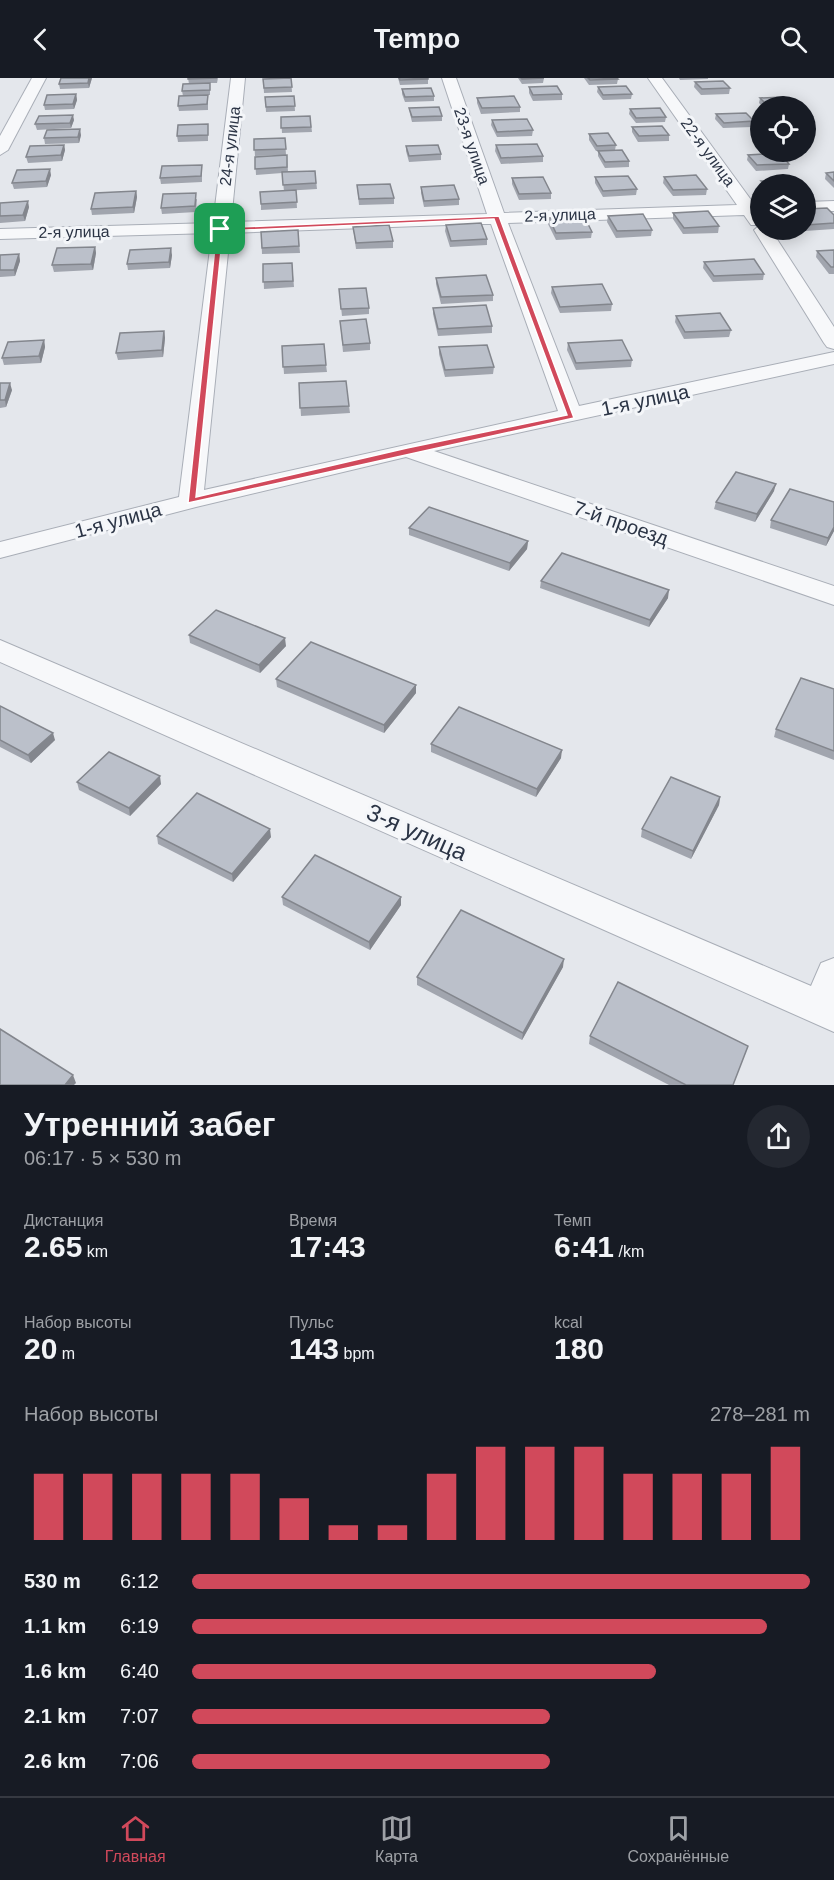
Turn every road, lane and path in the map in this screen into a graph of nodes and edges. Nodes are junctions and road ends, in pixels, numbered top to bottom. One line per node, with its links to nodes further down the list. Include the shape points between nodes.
1 (39, 78): 5 (street)
2 (238, 78): 11 (street, 24-я улица)
3 (448, 78): 10 (street, 23-я улица)
4 (655, 78): 6 (street, 22-я улица)
5 (0, 150)
6 (750, 202)
7 (816, 207): 8 (street)
8 (834, 207)
9 (750, 209): 10 (street, 2-я улица)
10 (497, 217): 11 (street, 2-я улица); 16 (street, 23-я улица)
11 (220, 229): 12 (street, 2-я улица); 18 (street, 24-я улица)
12 (0, 234)
13 (770, 240): 14 (street, 22-я улица)
14 (834, 343)
15 (834, 358): 16 (street, 1-я улица)
16 (571, 416): 17 (street, 1-я улица)
17 (407, 450): 18 (street, 1-я улица); 20 (street, 7-й проезд)
18 (191, 501): 19 (street, 1-я улица)
19 (0, 550)
20 (834, 597)
21 (0, 650): 22 (street, 3-я улица)
22 (830, 999)

